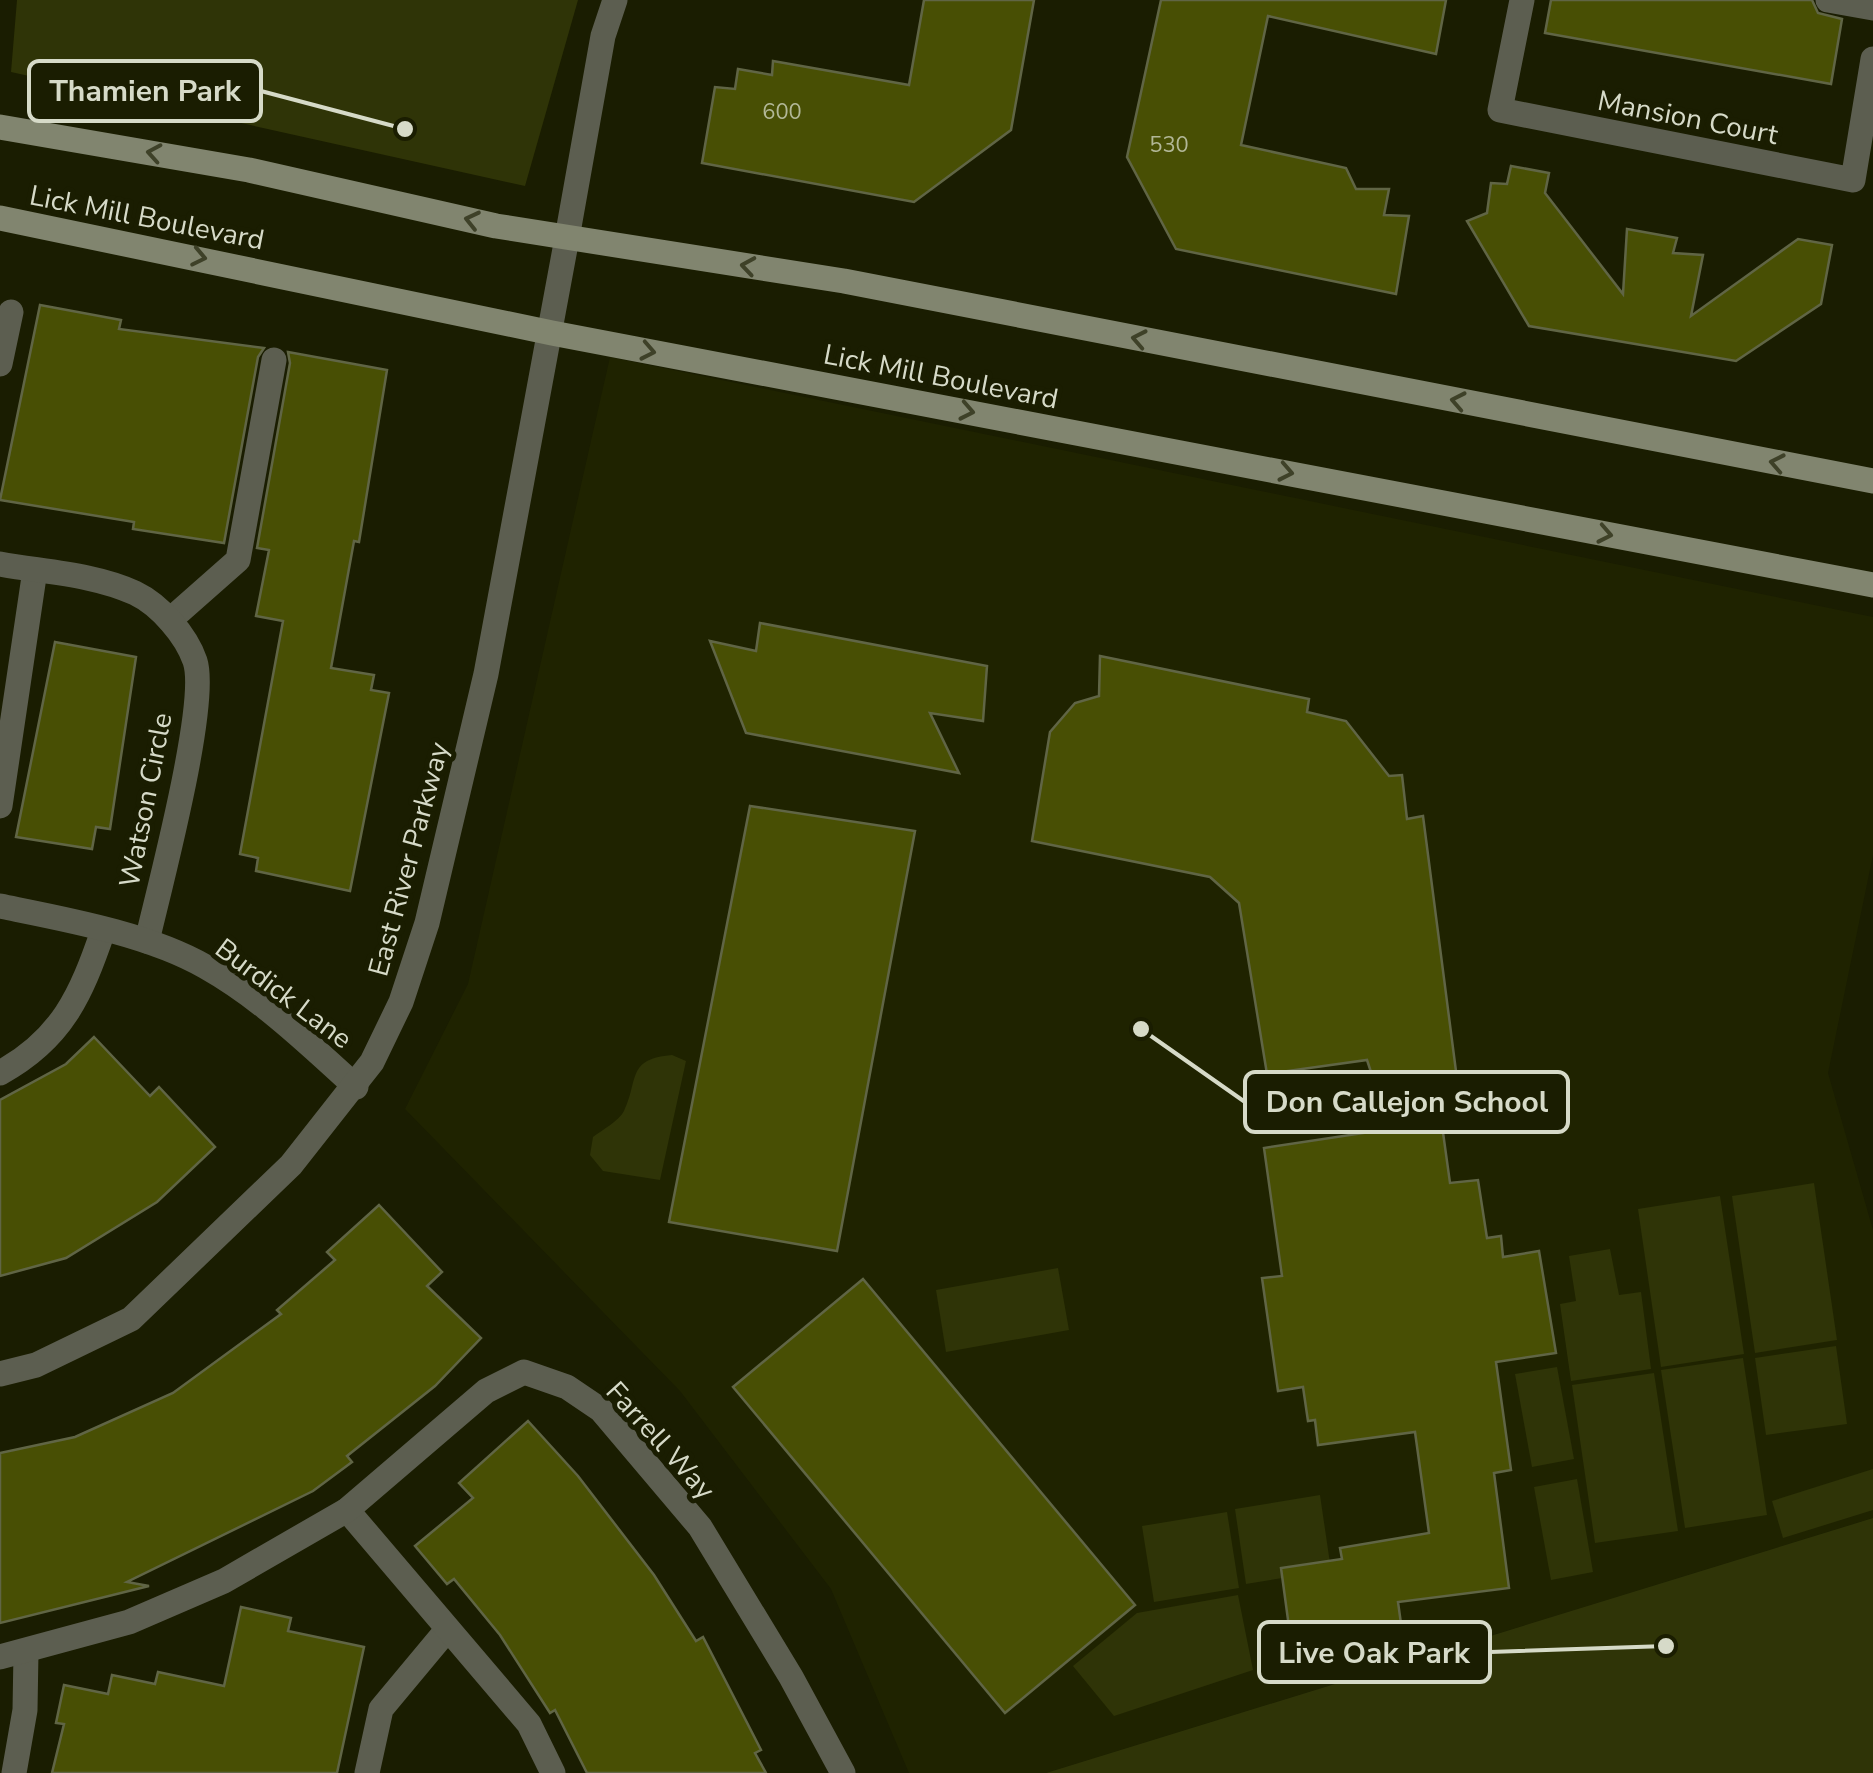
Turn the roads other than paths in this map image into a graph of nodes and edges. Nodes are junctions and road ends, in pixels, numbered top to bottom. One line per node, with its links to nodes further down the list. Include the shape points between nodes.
1 (615, 0): 8 (street, East River Parkway)
2 (1522, 0): 5 (street, Mansion Court, via 1500,110 1853,180)
3 (1828, 0): 4 (street)
4 (1873, 8)
5 (1873, 59)
6 (0, 126): 8 (main road, one-way to 6)
7 (0, 218): 10 (main road, Lick Mill Boulevard, one-way to 10)
8 (568, 238): 10 (street, East River Parkway); 13 (main road, one-way to 8, via 844,282)
9 (11, 312): 12 (street)
10 (552, 333): 16 (main road, Lick Mill Boulevard, one-way to 16); 23 (street, East River Parkway, via 486,674 427,923 401,1002)
11 (274, 360): 17 (street, via 238,560)
12 (0, 364)
13 (1873, 482)
14 (0, 564): 15 (street, Watson Circle)
15 (35, 570): 17 (street, Watson Circle, via 138,594); 18 (street)
16 (1873, 585)
17 (170, 620): 21 (street, Watson Circle, via 196,663 194,727)
18 (0, 806)
19 (0, 906): 20 (street, Burdick Lane)
20 (103, 931): 21 (street, Burdick Lane); 22 (street, via 64,1024)
21 (147, 941): 23 (street, Burdick Lane, via 206,966 290,1027)
22 (0, 1073)
23 (356, 1087): 24 (street, East River Parkway, via 292,1165 131,1319 36,1365)
24 (0, 1374)
25 (347, 1510): 26 (street); 27 (street, Farrell Way, via 224,1581 130,1622); 32 (street, Farrell Way, via 486,1391 524,1372 567,1387 602,1410 700,1527)
26 (446, 1632): 30 (street, via 381,1709); 31 (street, via 529,1724)
27 (26, 1652): 28 (street, Farrell Way); 29 (street)
28 (0, 1657)
29 (14, 1773)
30 (367, 1773)
31 (553, 1773)
32 (842, 1773)

